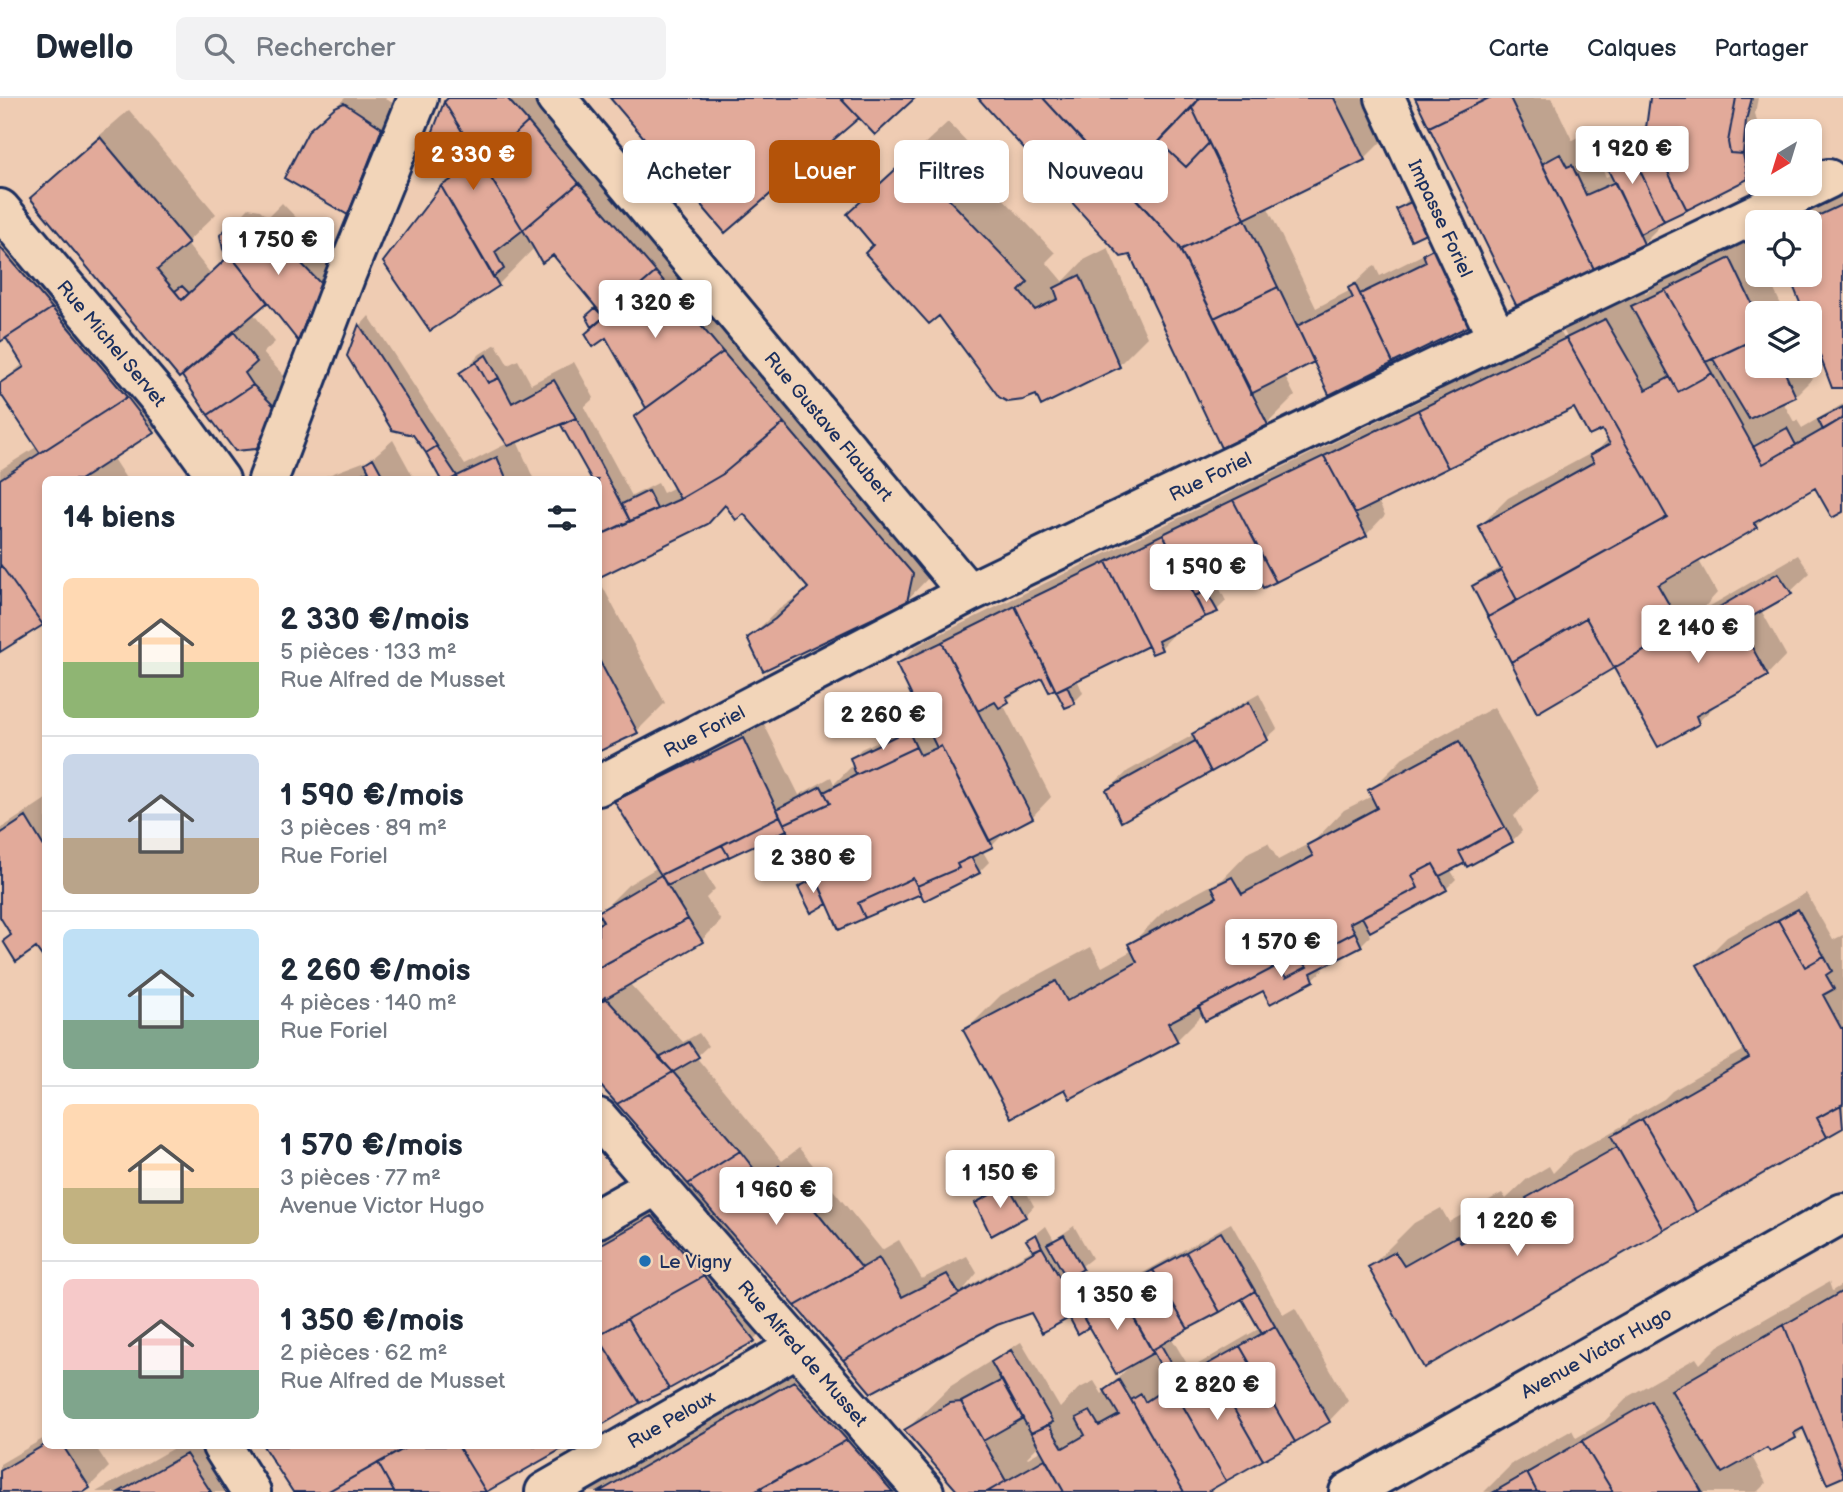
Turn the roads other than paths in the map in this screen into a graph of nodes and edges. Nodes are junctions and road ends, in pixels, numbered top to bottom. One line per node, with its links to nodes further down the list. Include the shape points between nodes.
1 (418, 98): 8 (street)
2 (556, 98): 9 (street, Rue Gustave Flaubert)
3 (1385, 98): 6 (street, Impasse Foriel)
4 (1828, 179): 6 (street, Rue Foriel)
5 (0, 209): 7 (street, Rue Michel Servet, via 169,410)
6 (1497, 338): 9 (street, Rue Foriel)
7 (217, 476)
8 (270, 476)
9 (968, 593): 10 (street, Rue Foriel)
10 (602, 784)
11 (602, 1123): 12 (street, Rue Alfred de Musset)
12 (657, 1185): 14 (street); 15 (street, Rue Alfred de Musset)
13 (1843, 1213): 20 (street, Avenue Victor Hugo)
14 (602, 1217)
15 (797, 1347): 18 (street, Rue Peloux); 19 (street, Rue Alfred de Musset)
16 (224, 1449): 17 (street)
17 (251, 1492)
18 (545, 1492)
19 (924, 1492)
20 (1349, 1492)

